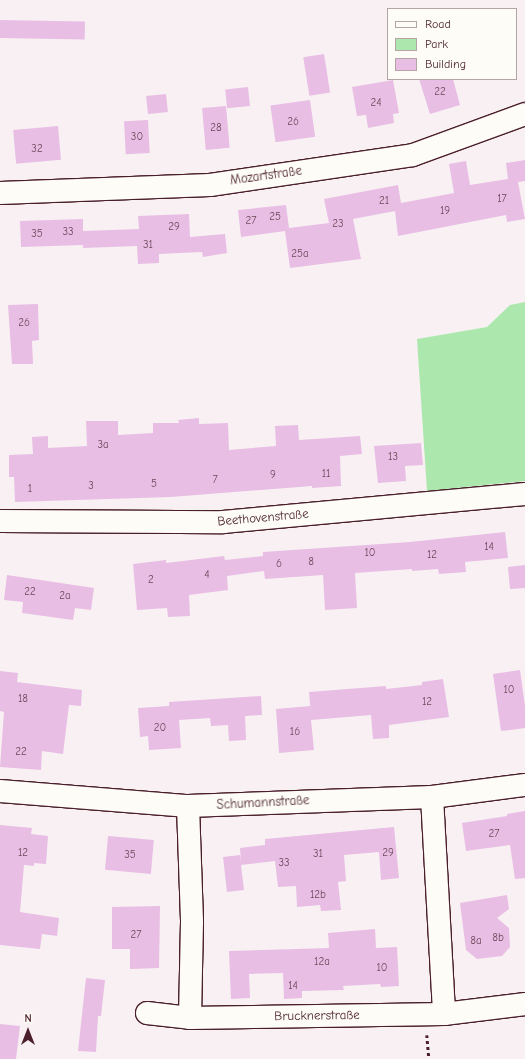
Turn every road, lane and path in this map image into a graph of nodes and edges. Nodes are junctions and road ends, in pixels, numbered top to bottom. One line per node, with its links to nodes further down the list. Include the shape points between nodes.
1 (525, 114): 2 (street, Mozartstraße, via 413,155 210,185)
2 (0, 193)
3 (525, 494): 4 (street, Beethovenstraße, via 224,522)
4 (0, 522)
5 (525, 785): 7 (street, Schumannstraße)
6 (0, 791): 8 (street, Schumannstraße)
7 (432, 797): 8 (street, Schumannstraße); 11 (street)
8 (188, 806): 12 (street, via 192,922)
9 (525, 1004): 11 (street, Brucknerstraße)
10 (146, 1013): 12 (street, Brucknerstraße)
11 (444, 1014): 12 (street, Brucknerstraße)
12 (190, 1018)

